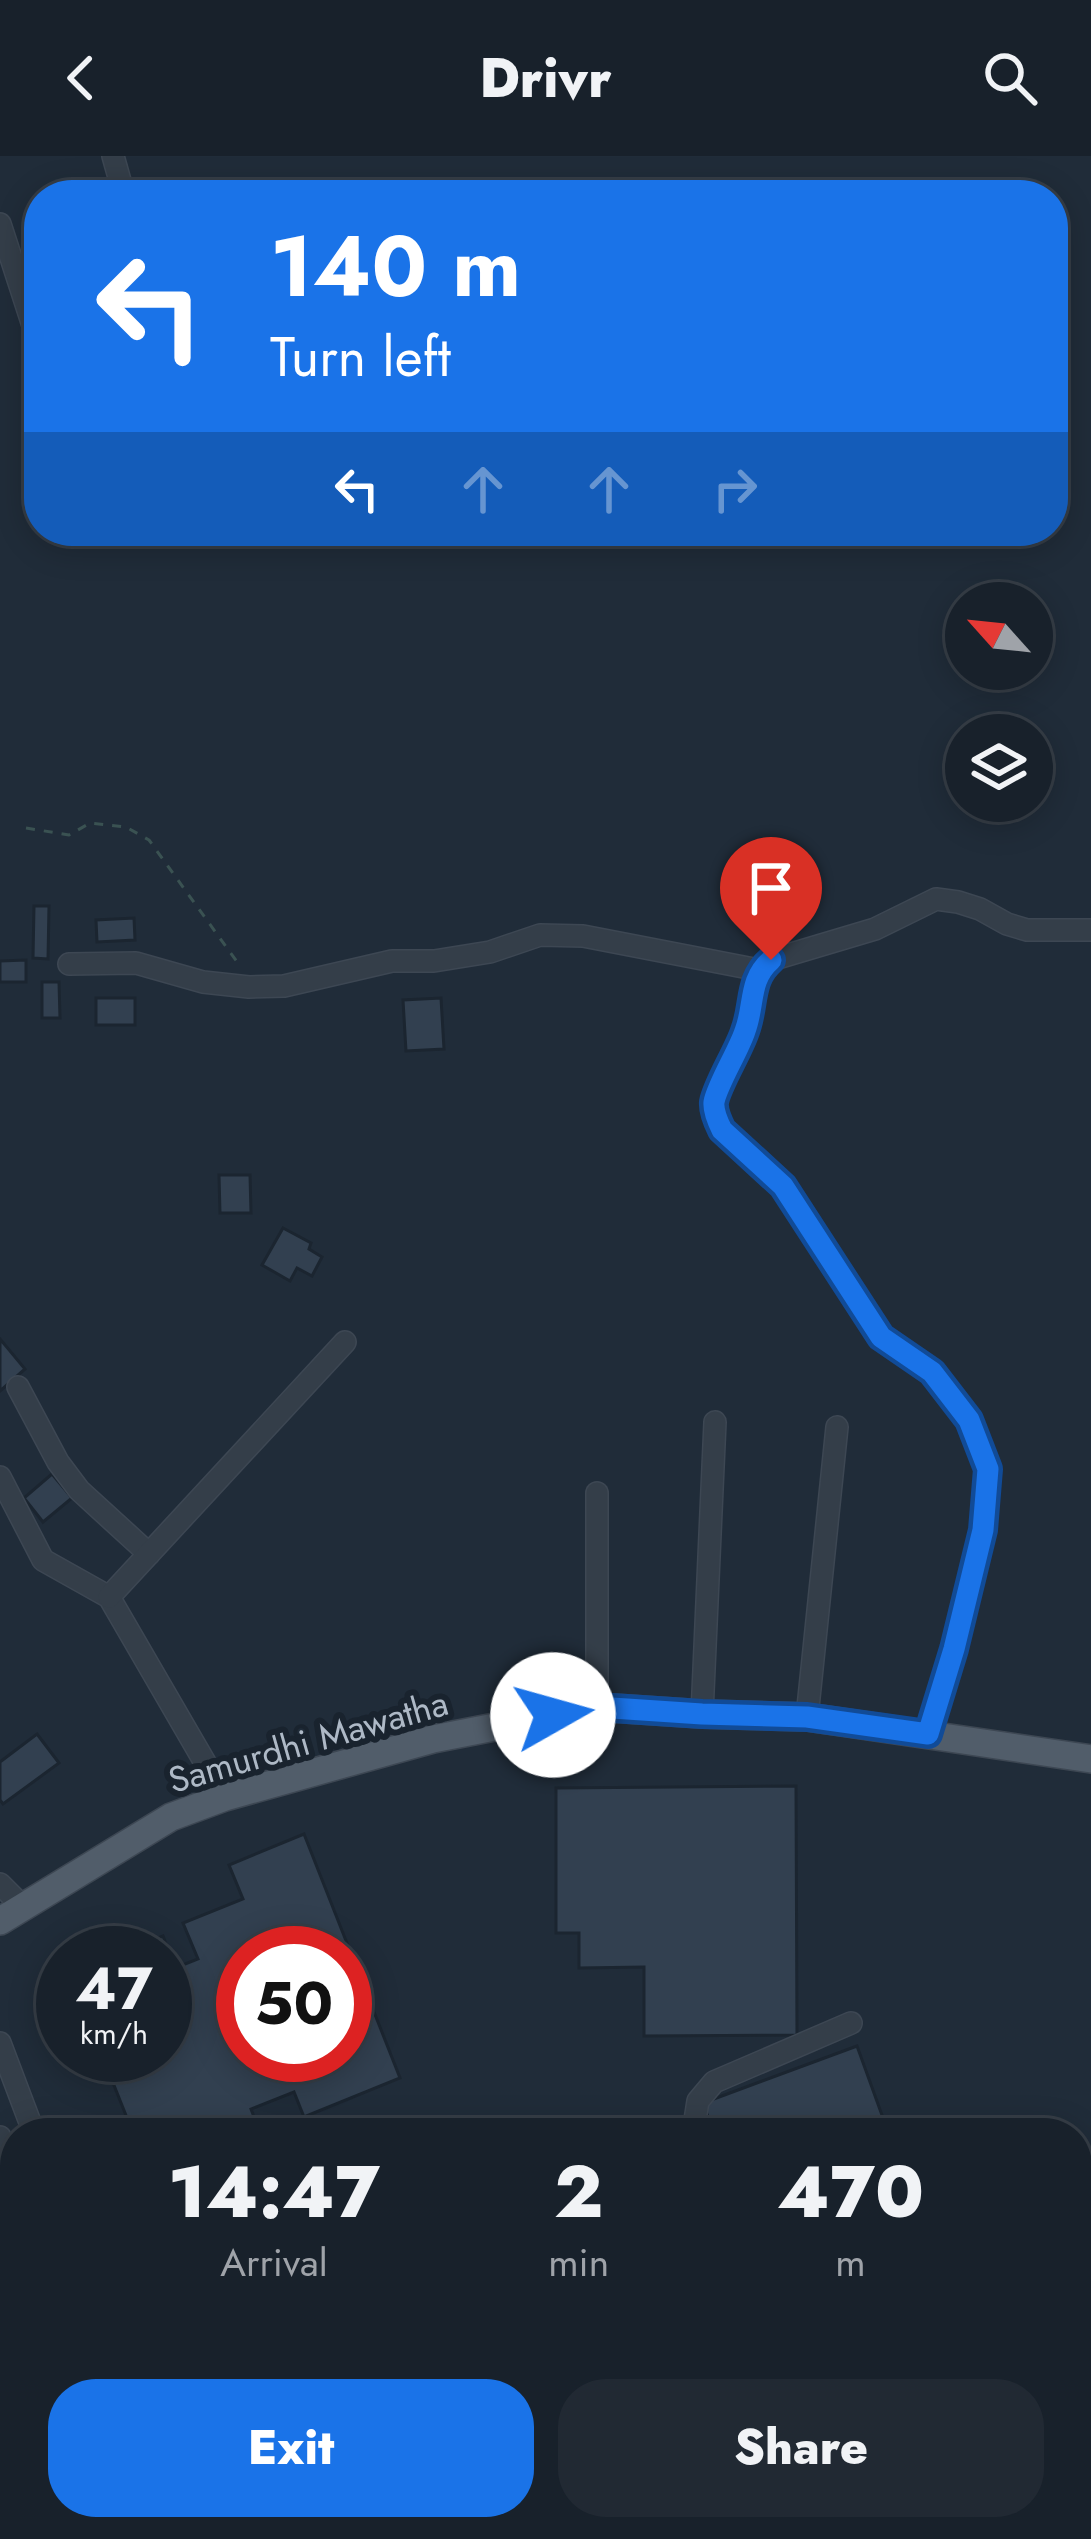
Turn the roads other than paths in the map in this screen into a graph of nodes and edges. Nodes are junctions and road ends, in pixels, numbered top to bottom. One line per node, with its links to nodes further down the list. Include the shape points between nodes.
1 (0, 224): 2 (street)
2 (24, 298)
3 (1091, 930): 5 (street, via 1027,930 936,898)
4 (69, 964): 5 (street, via 136,963 203,982 284,986 392,961 490,952 540,935)
5 (759, 970): 17 (street, via 748,1026 714,1103 722,1130 783,1186 881,1337 932,1372 969,1420 988,1469 983,1530)
6 (345, 1342): 12 (street)
7 (18, 1387): 12 (street, via 58,1462)
8 (715, 1422): 15 (street)
9 (837, 1427): 16 (street)
10 (0, 1478): 13 (street, via 44,1560)
11 (597, 1493): 14 (street)
12 (149, 1554): 13 (street)
13 (110, 1597): 19 (street)
14 (597, 1707): 15 (main road, Samurdhi Mawatha); 19 (main road, Samurdhi Mawatha, via 433,1739)
15 (702, 1714): 16 (main road, Samurdhi Mawatha)
16 (807, 1717): 17 (main road, Samurdhi Mawatha)
17 (928, 1734): 18 (main road, Samurdhi Mawatha)
18 (1091, 1759)
19 (225, 1797): 21 (main road, Samurdhi Mawatha, via 171,1817)
20 (0, 1884): 21 (street)
21 (11, 1914)
22 (851, 2023): 25 (street, via 714,2082)
23 (0, 2043): 24 (street)
24 (28, 2118)
25 (695, 2118)

